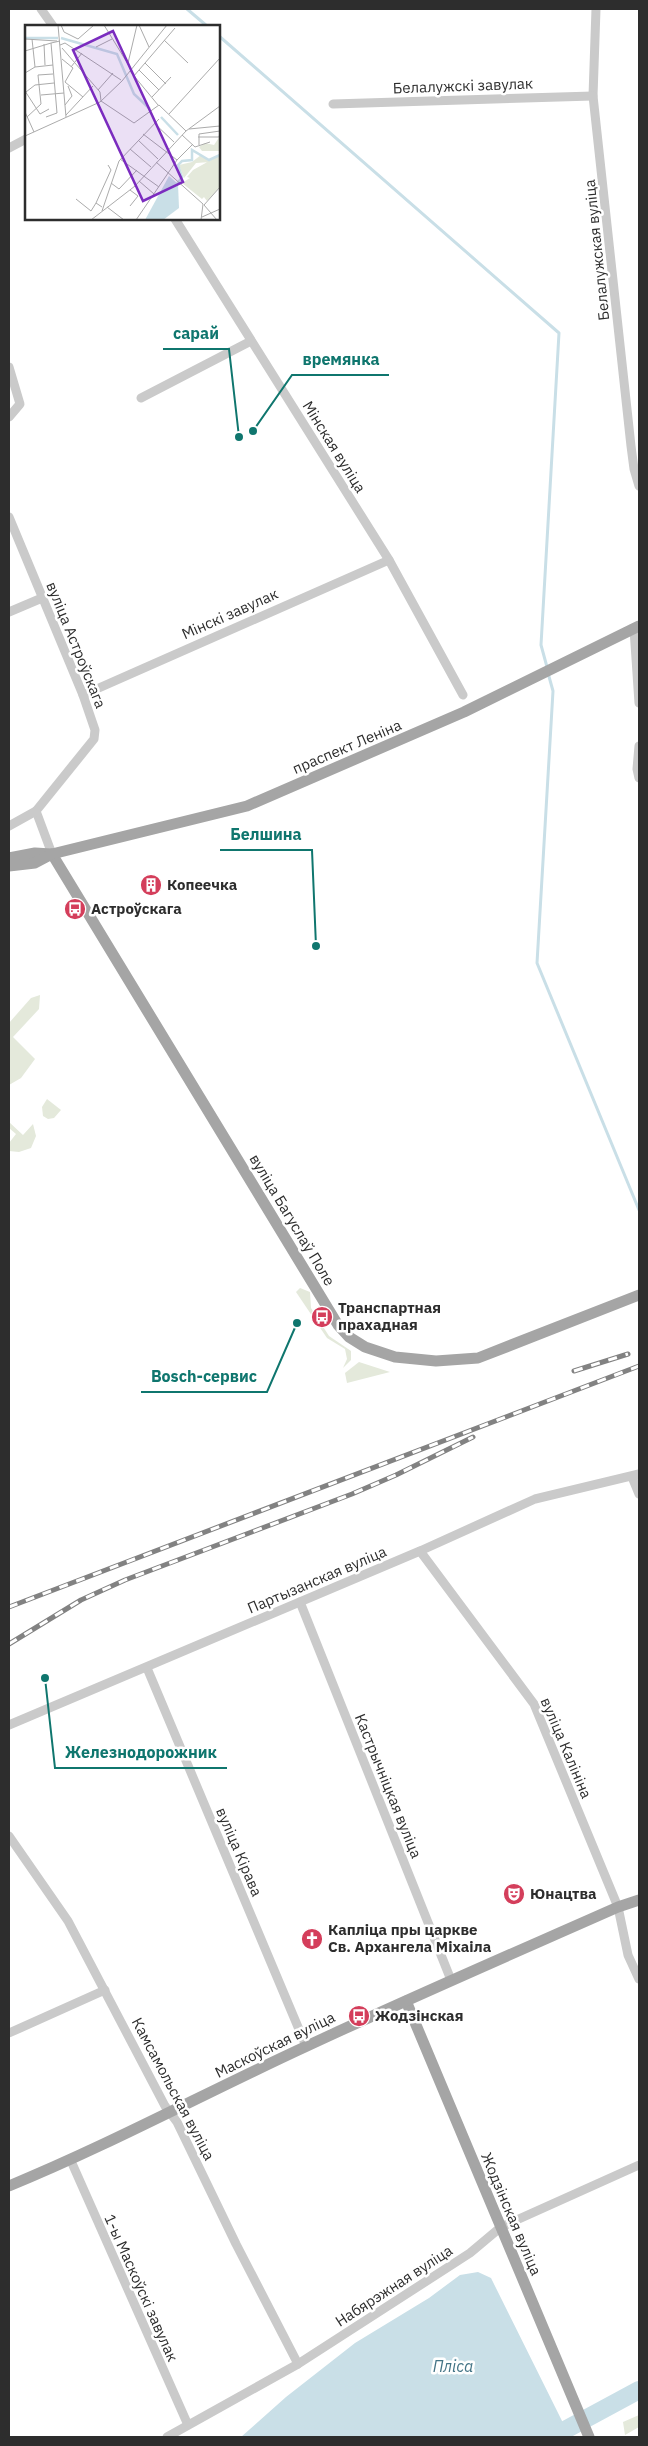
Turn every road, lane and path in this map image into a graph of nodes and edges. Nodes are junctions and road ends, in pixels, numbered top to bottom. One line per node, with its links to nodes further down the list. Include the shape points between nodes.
1 (41, 9): 3 (street)
2 (596, 9): 4 (street, Белалужская вуліца)
3 (52, 25)
4 (594, 96): 5 (street, Белалужскі завулак); 13 (street, Белалужская вуліца, via 631,446)
5 (332, 104)
6 (25, 140): 7 (street)
7 (9, 148)
8 (176, 220): 9 (street, Мінская вуліца)
9 (251, 341): 11 (street); 15 (street, Мінская вуліца)
10 (9, 367): 12 (street, via 20,404)
11 (141, 398)
12 (9, 417)
13 (639, 486)
14 (9, 517): 16 (street, вуліца Астроўскага)
15 (388, 560): 19 (street, Мінскі завулак); 20 (street, Мінская вуліца)
16 (42, 598): 17 (street); 19 (street, вуліца Астроўскага)
17 (9, 612)
18 (636, 628): 21 (street); 26 (main road, праспект Леніна, via 464,712 247,806)
19 (83, 694): 24 (street, вуліца Астроўскага, via 95,730 94,739)
20 (463, 695)
21 (639, 703)
22 (639, 746): 23 (street)
23 (639, 778)
24 (36, 811): 25 (street); 26 (street)
25 (9, 826)
26 (52, 854): 27 (main road, праспект Леніна, via 35,853); 28 (main road, праспект Леніна, via 35,863); 29 (main road, вуліца Багуслаў Поле, via 338,1325 349,1337 365,1347 396,1357 436,1361 478,1358)
27 (9, 858)
28 (9, 866)
29 (639, 1295)
30 (636, 1476): 31 (street); 32 (street, Партызанская вуліца, via 535,1499)
31 (639, 1494)
32 (420, 1551): 33 (street, Партызанская вуліца); 38 (street, вуліца Калініна, via 534,1704)
33 (300, 1602): 34 (street, Партызанская вуліца); 40 (street, Кастрычніцкая вуліца)
34 (147, 1668): 35 (street, Партызанская вуліца); 44 (street, вуліца Кірава)
35 (9, 1725)
36 (9, 1836): 41 (street, Камсамольская вуліца, via 68,1921)
37 (639, 1900): 38 (main road, Маскоўская вуліца)
38 (618, 1907): 39 (street, вуліца Калініна, via 628,1955); 40 (main road, Маскоўская вуліца)
39 (639, 1979)
40 (451, 1980): 42 (main road, Маскоўская вуліца)
41 (105, 1990): 43 (street); 45 (street, Камсамольская вуліца)
42 (406, 2001): 44 (main road, Маскоўская вуліца); 49 (main road, Жодзінская вуліца)
43 (9, 2033)
44 (306, 2046): 45 (main road, Маскоўская вуліца)
45 (170, 2113): 46 (main road, Маскоўская вуліца); 50 (street, Камсамольская вуліца)
46 (71, 2161): 48 (main road, Маскоўская вуліца); 51 (street, 1-ы Маскоўскі завулак)
47 (639, 2164): 49 (street, Набярэжная вуліца)
48 (9, 2186)
49 (501, 2227): 50 (street, Набярэжная вуліца, via 470,2253); 52 (main road, Жодзінская вуліца)
50 (298, 2364): 51 (street, Набярэжная вуліца)
51 (188, 2425): 53 (street, Набярэжная вуліца)
52 (587, 2434)
53 (167, 2437)

